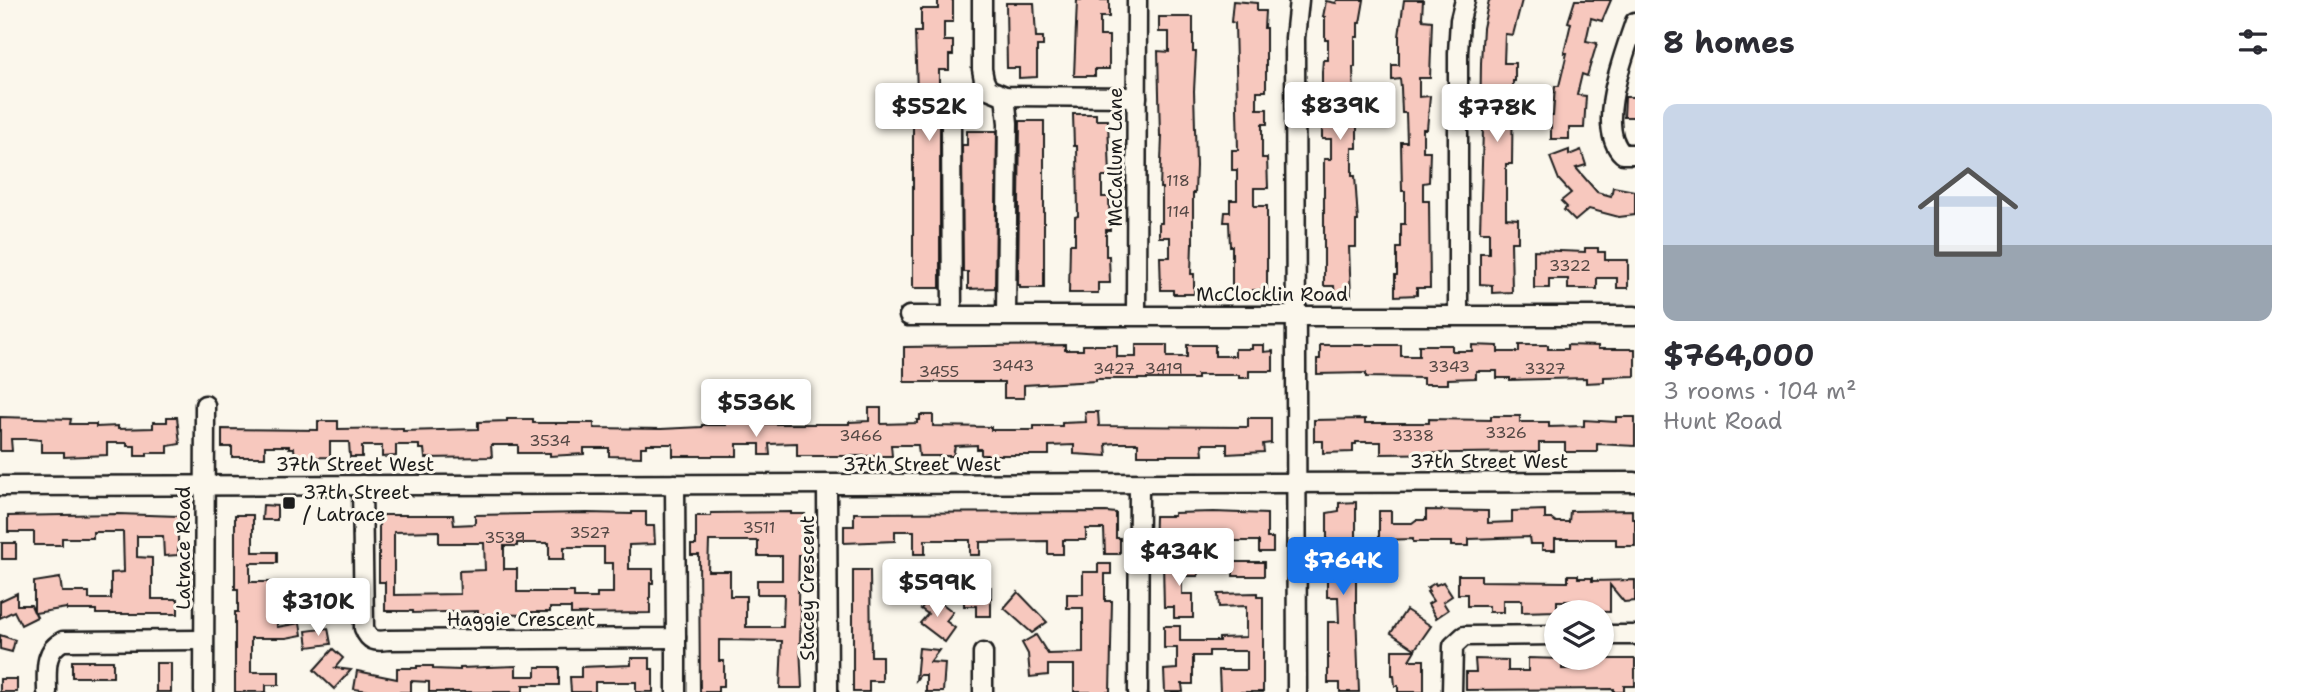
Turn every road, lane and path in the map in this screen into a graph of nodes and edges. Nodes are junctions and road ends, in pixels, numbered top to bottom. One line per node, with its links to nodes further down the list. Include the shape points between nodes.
1 (982, 0): 6 (street, via 984,80 988,89)
2 (1137, 0): 7 (street, McCallum Lane)
3 (1299, 0): 13 (street, via 1295,38)
4 (1465, 0): 14 (street, via 1458,53)
5 (1635, 22): 9 (street, via 1615,85 1612,130 1617,148 1623,154)
6 (1005, 96): 7 (street); 11 (street)
7 (1137, 97): 12 (street, McCallum Lane)
8 (951, 123): 10 (street)
9 (1635, 154)
10 (952, 315): 11 (street, McClocklin Road); 15 (street, McClocklin Road)
11 (1006, 315): 12 (street, McClocklin Road)
12 (1136, 315): 13 (street, McClocklin Road)
13 (1295, 315): 14 (street, McClocklin Road); 19 (street)
14 (1458, 315): 16 (street, McClocklin Road)
15 (909, 316)
16 (1635, 316)
17 (205, 405): 22 (street, Latrace Road)
18 (1635, 482): 19 (street, 37th Street West)
19 (1296, 483): 21 (street, 37th Street West); 38 (street)
20 (675, 484): 23 (street, 37th Street West); 24 (street, 37th Street West); 29 (street)
21 (1139, 484): 24 (street, 37th Street West); 37 (street)
22 (204, 485): 23 (street, 37th Street West); 25 (street, 37th Street West); 30 (street, Latrace Road)
23 (362, 485): 29 (street, Haggie Crescent, via 364,628 376,642)
24 (827, 485): 35 (street, Stacey Crescent)
25 (0, 486)
26 (1544, 635): 39 (street, via 1464,636 1453,646)
27 (1614, 635): 28 (street)
28 (1635, 635)
29 (676, 638): 34 (street)
30 (203, 640): 32 (street, via 63,641 49,655); 33 (street, Latrace Road)
31 (983, 653): 36 (street)
32 (47, 692)
33 (204, 692)
34 (676, 692)
35 (828, 692)
36 (983, 692)
37 (1138, 692)
38 (1297, 692)
39 (1452, 692)

